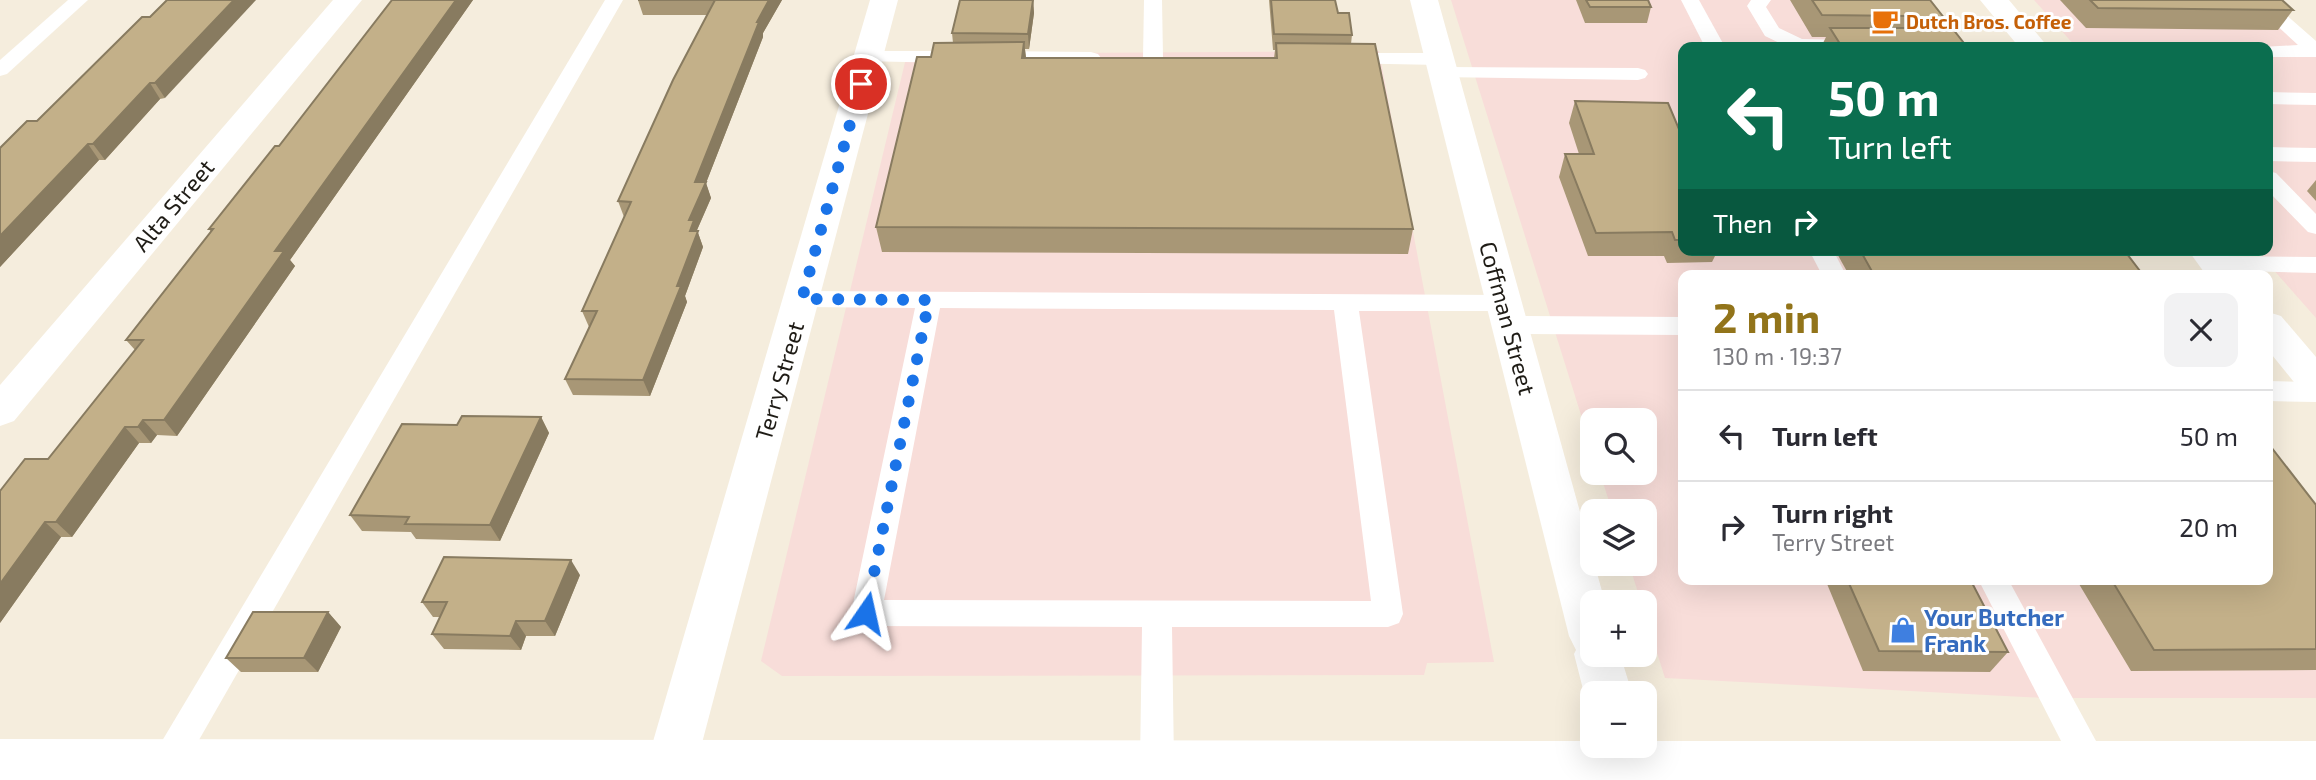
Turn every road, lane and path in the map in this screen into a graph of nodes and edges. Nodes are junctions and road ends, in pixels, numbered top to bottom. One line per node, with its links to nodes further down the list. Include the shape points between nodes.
1 (79, 0): 21 (lane)
2 (348, 0): 39 (main road, Alta Street)
3 (614, 0): 44 (lane)
4 (884, 0): 16 (main road, Terry Street)
5 (1153, 0): 18 (lane)
6 (1424, 0): 20 (main road, Coffman Street)
7 (1690, 0): 11 (lane)
8 (1762, 0): 12 (lane, via 1756,6)
9 (1994, 0): 13 (main road)
10 (2258, 0): 15 (lane)
11 (1712, 42)
12 (1778, 42)
13 (2030, 42)
14 (2273, 51): 15 (lane)
15 (2316, 51)
16 (868, 57): 17 (lane); 31 (main road, Terry Street)
17 (1112, 58)
18 (1153, 58)
19 (1317, 59): 20 (lane)
20 (1442, 66): 22 (lane); 34 (main road, Coffman Street)
21 (0, 70)
22 (1638, 74)
23 (2273, 98): 24 (lane)
24 (2316, 99)
25 (2273, 154): 26 (lane)
26 (2316, 155)
27 (2273, 183): 28 (lane)
28 (2316, 227)
29 (2216, 263): 30 (lane)
30 (2316, 265)
31 (802, 299): 32 (lane); 45 (main road, Terry Street)
32 (929, 300): 33 (lane); 42 (lane, via 866,613)
33 (1345, 301): 34 (lane); 42 (lane, via 1388,614)
34 (1507, 314): 35 (lane); 41 (main road, Coffman Street)
35 (1678, 326)
36 (2273, 331): 37 (main road)
37 (2313, 378): 38 (lane)
38 (2273, 390)
39 (0, 411)
40 (1996, 585): 48 (lane)
41 (1580, 591)
42 (1157, 614): 46 (lane)
43 (0, 762): 44 (main road)
44 (168, 762): 45 (main road)
45 (672, 762): 50 (main road)
46 (1157, 763): 47 (main road); 50 (main road)
47 (1623, 763): 51 (main road)
48 (2090, 763): 49 (main road); 51 (main road)
49 (2316, 764)
50 (949, 771)
51 (1853, 772)

